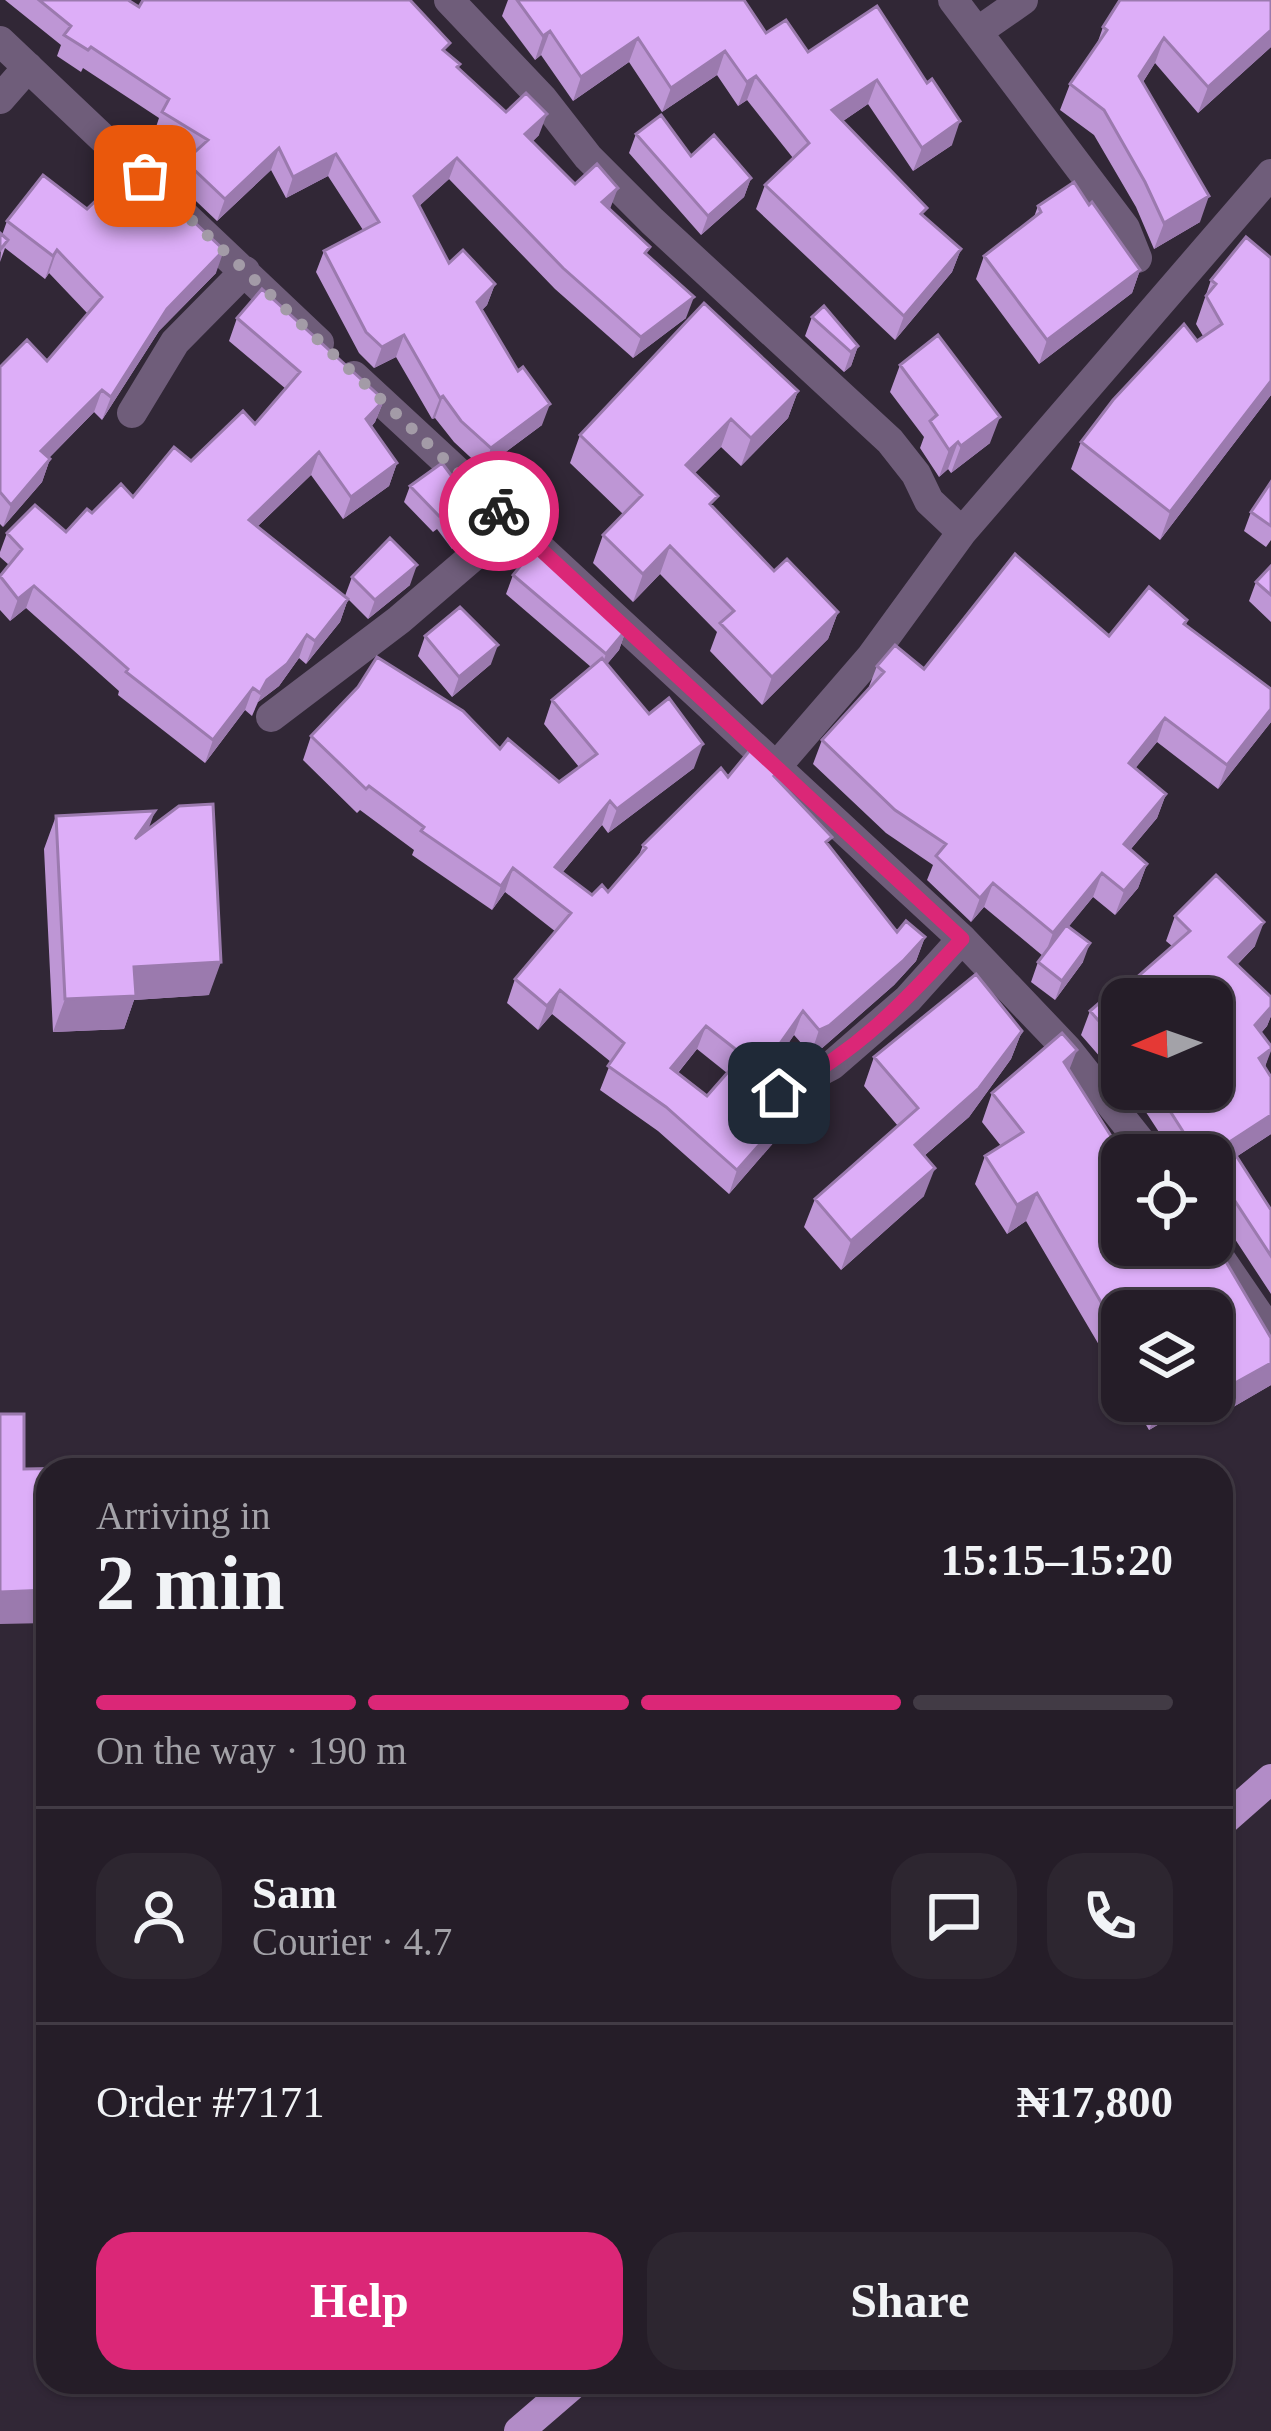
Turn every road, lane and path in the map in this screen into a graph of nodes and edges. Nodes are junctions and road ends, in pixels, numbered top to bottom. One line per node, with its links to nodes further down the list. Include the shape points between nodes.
1 (449, 0): 13 (street, via 652,221 890,441 929,501)
2 (953, 0): 4 (street)
3 (1023, 0): 4 (street)
4 (977, 32): 9 (street, via 1125,228)
5 (0, 41): 6 (street)
6 (28, 67): 7 (street); 10 (street)
7 (0, 99)
8 (1271, 174): 13 (street)
9 (1137, 258)
10 (245, 271): 11 (street, via 175,342); 12 (street)
11 (132, 413)
12 (512, 523): 14 (street); 15 (street)
13 (962, 532): 15 (street, via 872,657)
14 (271, 717)
15 (775, 769): 16 (street)
16 (962, 939): 17 (street, via 832,1065); 18 (street, via 1067,1049)
17 (779, 1093)
18 (1134, 1134)
19 (1225, 1266): 20 (street)
20 (1271, 1333)
21 (1271, 1779): 22 (main road)
22 (1233, 1812)
23 (562, 2394): 24 (main road)
24 (519, 2431)

